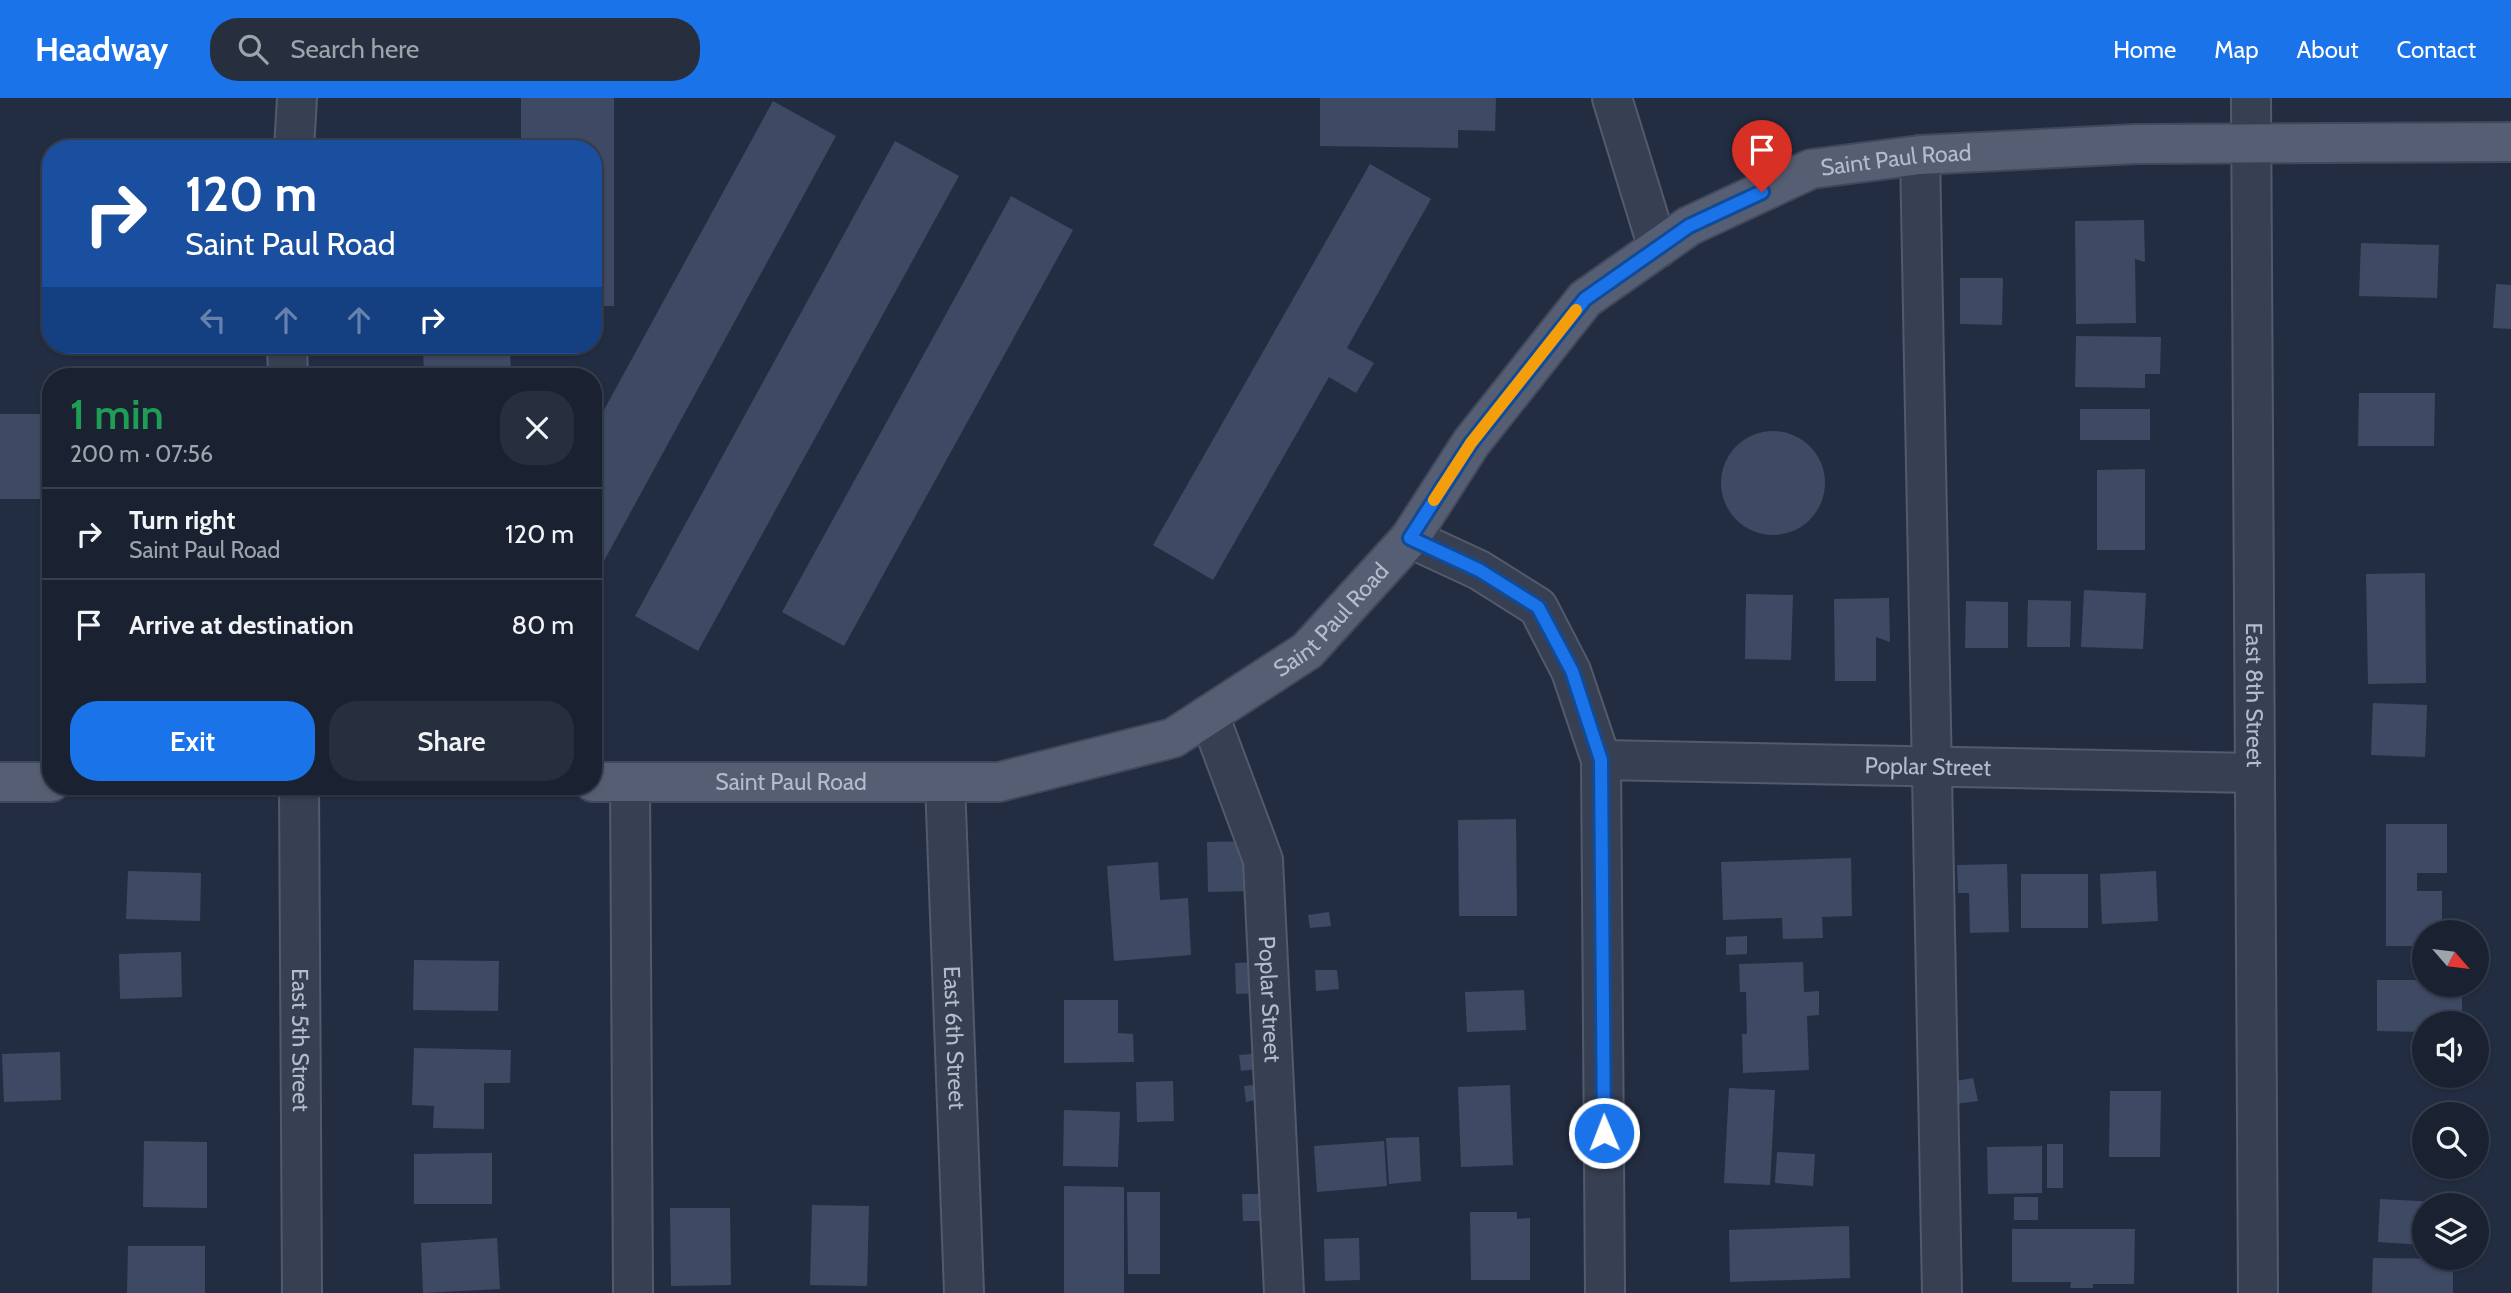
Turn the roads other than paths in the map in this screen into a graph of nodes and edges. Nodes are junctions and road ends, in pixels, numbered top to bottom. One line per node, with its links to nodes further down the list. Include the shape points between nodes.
1 (298, 98): 4 (street)
2 (1612, 98): 8 (street)
3 (2251, 98): 6 (street, East 8th Street)
4 (295, 140)
5 (2511, 142): 6 (main road, Saint Paul Road)
6 (2252, 143): 7 (main road, Saint Paul Road); 13 (street, East 8th Street)
7 (1920, 155): 8 (main road, Saint Paul Road, via 1811,169 1689,226); 12 (street)
8 (1658, 248): 9 (main road, Saint Paul Road, via 1585,299 1471,443)
9 (1410, 538): 10 (main road, Saint Paul Road, via 1307,652); 11 (street, via 1479,570 1538,607 1572,671)
10 (1209, 715): 17 (main road, Saint Paul Road, via 1173,738 999,782); 22 (street, Poplar Street, via 1263,860)
11 (1601, 760): 12 (street, Poplar Street); 23 (street)
12 (1932, 766): 13 (street, Poplar Street); 24 (street)
13 (2254, 773): 25 (street, East 8th Street)
14 (0, 782): 15 (main road)
15 (42, 782)
16 (612, 782): 17 (main road, Saint Paul Road); 20 (street)
17 (945, 782): 21 (street, East 6th Street)
18 (299, 795): 19 (street, East 5th Street)
19 (302, 1293)
20 (633, 1293)
21 (964, 1293)
22 (1284, 1293)
23 (1605, 1293)
24 (1942, 1293)
25 (2258, 1293)

